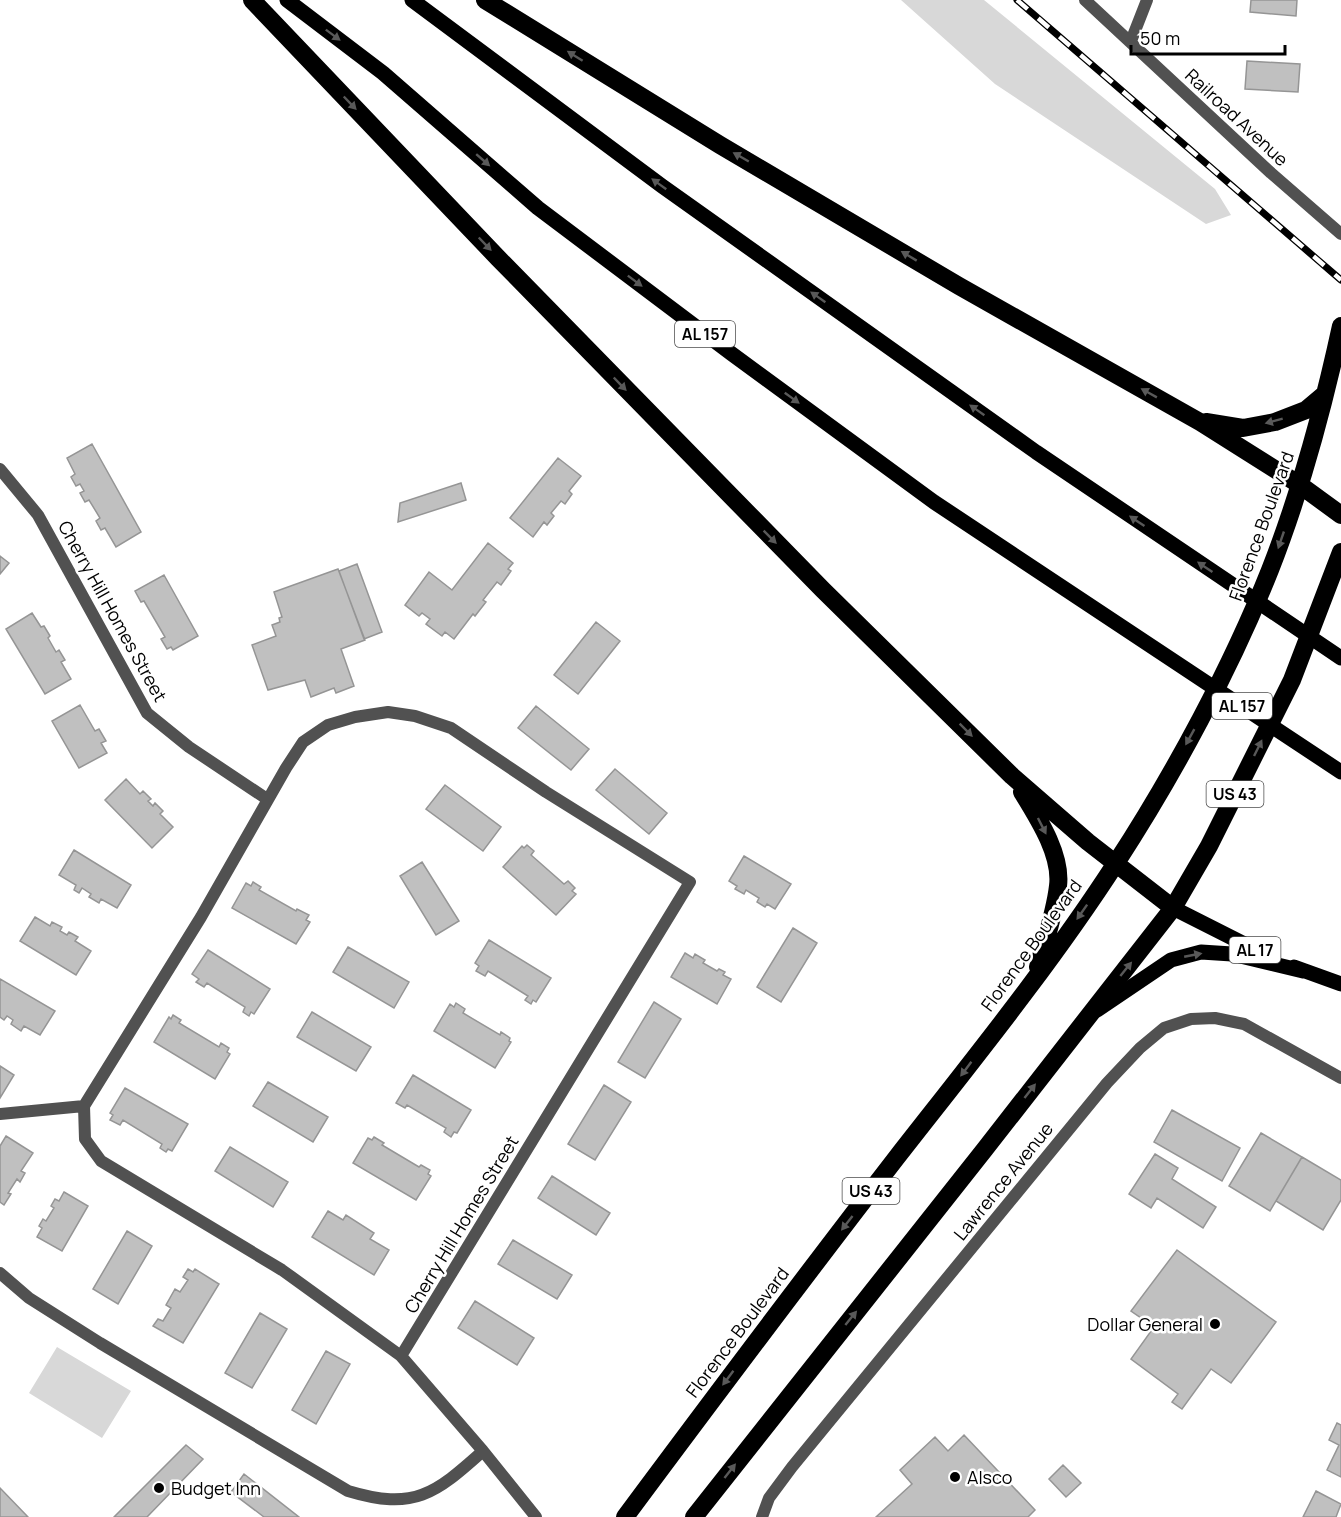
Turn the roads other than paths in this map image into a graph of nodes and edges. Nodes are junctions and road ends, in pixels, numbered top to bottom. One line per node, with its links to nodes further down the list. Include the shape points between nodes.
1 (252, 0): 18 (highway, one-way to 18, via 729,496)
2 (286, 0): 17 (main road, AL 157, one-way to 17, via 383,74 538,208 722,347 934,502)
3 (412, 0): 16 (main road, one-way to 3, via 1036,452 814,295)
4 (485, 0): 11 (highway, one-way to 4, via 720,145)
5 (1085, 0): 7 (street, Railroad Avenue)
6 (1147, 0): 7 (street)
7 (1131, 41): 8 (street, Railroad Avenue)
8 (1341, 234)
9 (1341, 326): 10 (highway, Florence Boulevard / US 43)
10 (1326, 391): 11 (highway, one-way to 11, via 1306,410 1275,422 1243,428); 13 (highway, Florence Boulevard / US 43)
11 (1200, 422): 13 (highway)
12 (0, 469): 19 (street, Cherry Hill Homes Street, via 38,515 147,713 189,747)
13 (1300, 485): 14 (highway); 20 (highway, Florence Boulevard / US 43, one-way to 20, via 1270,571 1236,647 1194,731)
14 (1341, 515)
15 (1341, 552): 21 (highway, US 43, one-way to 15, via 1209,846 1292,680)
16 (1341, 658)
17 (1341, 772)
18 (1012, 776): 20 (highway); 23 (highway, one-way to 23, via 1044,828 1056,864 1058,884)
19 (267, 799): 27 (street, Cherry Hill Homes Street, via 201,917); 30 (street, Cherry Hill Homes Street, via 303,742 328,724 388,712 415,716 451,728 690,882)
20 (1115, 864): 21 (highway, AL 17); 23 (highway, Florence Boulevard / US 43, one-way to 23)
21 (1173, 908): 22 (main road, AL 17); 25 (highway, US 43, one-way to 21)
22 (1303, 971): 24 (main road, AL 17); 25 (main road, one-way to 22, via 1171,960 1201,952 1232,954)
23 (1036, 977): 33 (highway, Florence Boulevard / US 43, one-way to 33)
24 (1341, 984)
25 (1089, 1015): 34 (highway, US 43, one-way to 25)
26 (1341, 1078): 35 (street, Lawrence Avenue, via 1244,1024 1215,1018 1191,1019 1164,1028 1107,1083 792,1467 769,1497)
27 (84, 1106): 28 (street); 30 (street, via 86,1139 101,1161 282,1270)
28 (0, 1114)
29 (0, 1274): 31 (street, via 29,1298 89,1336 348,1491 395,1501 419,1496 443,1486)
30 (401, 1356): 31 (street)
31 (483, 1451): 32 (street)
32 (536, 1517)
33 (625, 1517)
34 (694, 1517)
35 (762, 1517)

